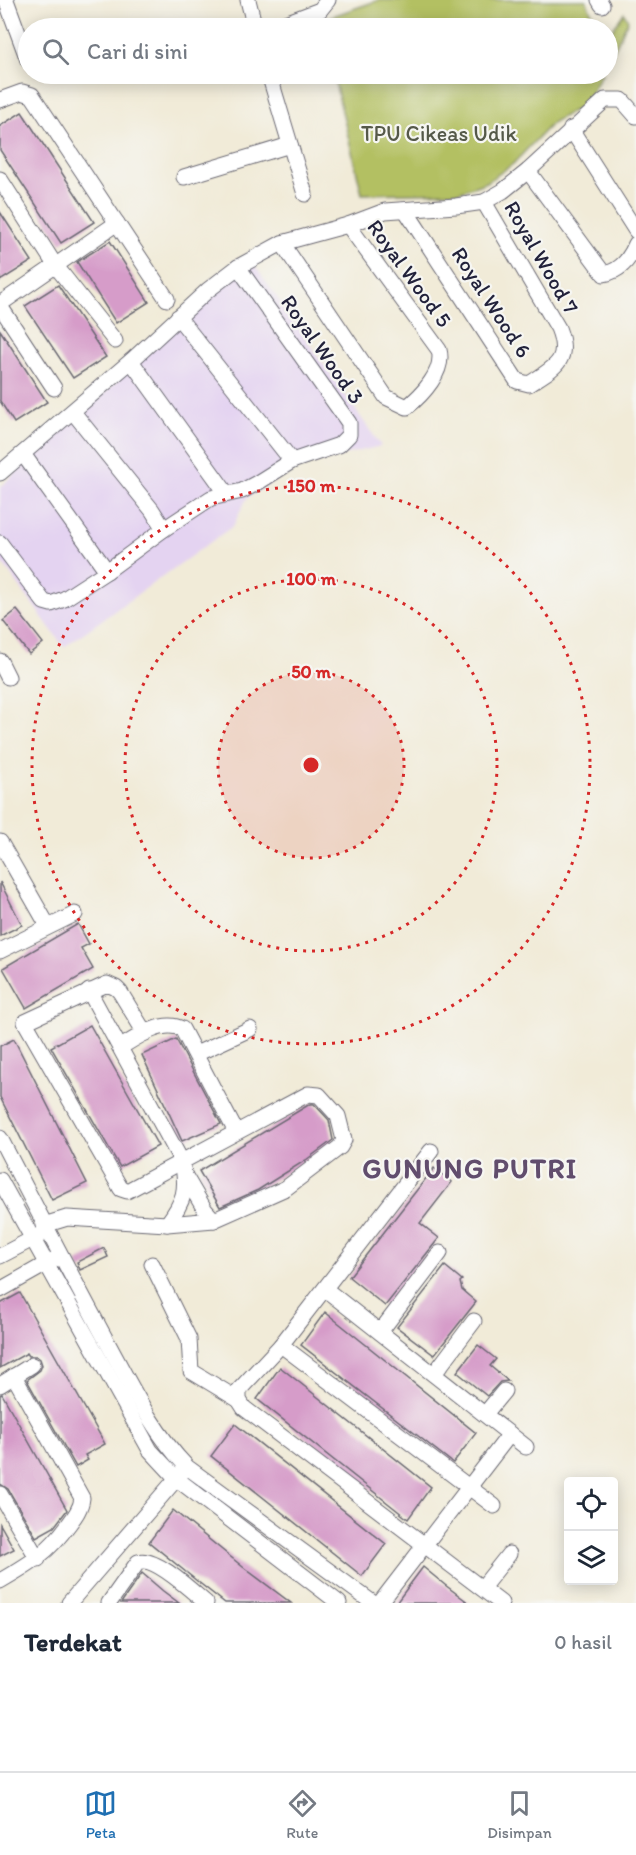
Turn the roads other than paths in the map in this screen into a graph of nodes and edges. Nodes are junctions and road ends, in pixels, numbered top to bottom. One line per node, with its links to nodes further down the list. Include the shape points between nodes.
1 (6, 0): 6 (street)
2 (248, 0): 4 (street)
3 (328, 0): 5 (street, via 320,10)
4 (252, 18)
5 (299, 18)
6 (18, 33)
7 (272, 84): 11 (street)
8 (0, 100): 18 (street, via 21,92 32,95)
9 (636, 116): 10 (street, via 622,100 605,100)
10 (571, 129): 12 (street); 20 (street)
11 (290, 145): 13 (street); 15 (street)
12 (528, 171): 16 (street); 22 (street, via 604,274 616,272)
13 (184, 177)
14 (0, 179): 23 (street)
15 (305, 194)
16 (484, 202): 17 (street); 30 (street, Royal Wood 7, via 558,328 563,355)
17 (406, 211): 19 (street, via 385,211); 30 (street, Royal Wood 6, via 517,381 529,384)
18 (117, 223): 23 (street); 25 (street)
19 (348, 225): 21 (street); 21 (street, Royal Wood 5, via 439,350 441,363 421,396 407,408 386,397)
20 (636, 231)
21 (282, 243): 24 (street)
22 (634, 249)
23 (55, 265): 26 (street); 28 (street)
24 (238, 267): 27 (street); 34 (street, Royal Wood 3, via 349,423 350,432 339,444)
25 (167, 299)
26 (0, 305): 31 (street)
27 (178, 317): 29 (street); 34 (street)
28 (115, 341)
29 (131, 360): 32 (street); 36 (street)
30 (555, 367)
31 (54, 388)
32 (73, 412): 33 (street); 37 (street)
33 (23, 454): 35 (street); 39 (street)
34 (292, 460): 36 (street, via 242,491)
35 (0, 473)
36 (227, 494): 37 (street, via 211,498)
37 (164, 530): 39 (street)
38 (0, 543): 39 (street, via 48,603 55,604)
39 (107, 571)
40 (0, 661): 41 (street)
41 (8, 676)
42 (0, 842): 44 (street)
43 (75, 914): 44 (street)
44 (48, 926): 45 (street)
45 (0, 951)
46 (89, 990): 48 (street, via 107,984 116,988); 49 (street); 54 (street, via 25,1022 118,1187 127,1191)
47 (250, 1029): 50 (street)
48 (145, 1033): 49 (street); 50 (street, via 177,1026)
49 (121, 1047): 54 (street)
50 (196, 1054): 51 (street)
51 (236, 1132): 54 (street); 56 (street, via 304,1095 319,1095 338,1116 344,1140 286,1188)
52 (0, 1138): 58 (street)
53 (431, 1151): 63 (street)
54 (183, 1169): 56 (street); 57 (street, via 186,1187 179,1208)
55 (0, 1180): 58 (street)
56 (214, 1220): 57 (street)
57 (167, 1224): 58 (street, via 67,1218)
58 (41, 1231): 60 (street); 61 (street)
59 (440, 1253): 66 (street)
60 (0, 1256)
61 (54, 1260): 64 (street); 77 (street)
62 (152, 1264): 73 (street, via 189,1339 190,1371)
63 (325, 1289): 66 (street); 67 (street)
64 (0, 1290)
65 (474, 1321): 69 (street)
66 (380, 1332): 69 (street)
67 (281, 1345): 73 (street, via 239,1390); 78 (street)
68 (32, 1365): 70 (street)
69 (434, 1374): 74 (street)
70 (14, 1376): 71 (street); 83 (street, via 82,1498 56,1542)
71 (0, 1385)
72 (504, 1391): 74 (street)
73 (239, 1400): 81 (street, via 244,1408)
74 (485, 1414): 75 (street)
75 (510, 1434): 76 (street); 78 (street)
76 (526, 1447)
77 (182, 1473): 86 (street); 89 (street); 90 (street)
78 (469, 1488): 80 (street); 81 (street)
79 (0, 1494): 83 (street)
80 (494, 1506)
81 (425, 1544): 85 (street); 91 (street)
82 (509, 1554): 85 (street)
83 (38, 1559): 84 (street)
84 (0, 1581)
85 (482, 1588): 92 (street)
86 (69, 1603)
87 (109, 1603): 88 (street, via 138,1562 145,1560)
88 (206, 1603)
89 (339, 1603)
90 (373, 1603)
91 (380, 1603)
92 (501, 1603)

